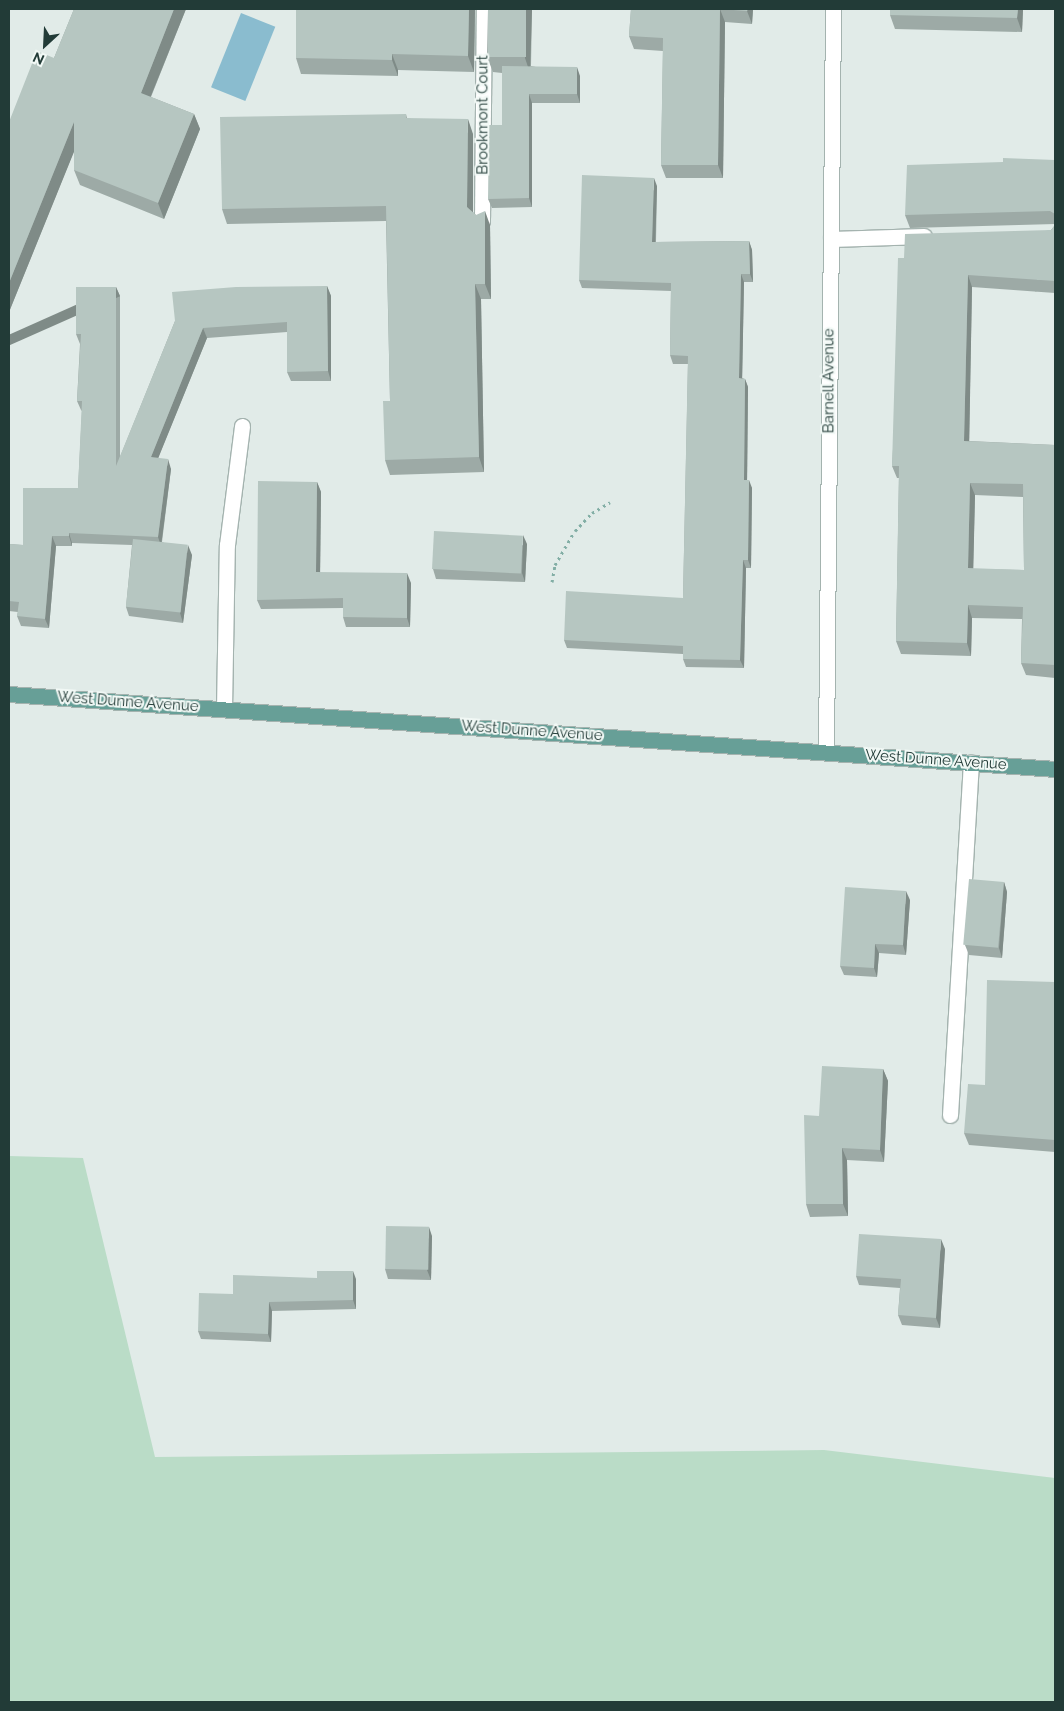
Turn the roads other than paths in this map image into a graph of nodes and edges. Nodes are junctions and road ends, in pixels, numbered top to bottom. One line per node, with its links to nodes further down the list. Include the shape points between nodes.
1 (484, 9): 3 (street, Brookmont Court)
2 (833, 9): 5 (street, Barnell Avenue)
3 (482, 221)
4 (936, 235): 5 (street)
5 (830, 239): 9 (street, Barnell Avenue)
6 (242, 426): 8 (street, via 228,545)
7 (9, 694): 8 (main road, West Dunne Avenue)
8 (224, 709): 9 (main road, West Dunne Avenue)
9 (826, 752): 10 (main road, West Dunne Avenue)
10 (971, 763): 11 (main road, West Dunne Avenue); 12 (street)
11 (1055, 769)
12 (950, 1115)

